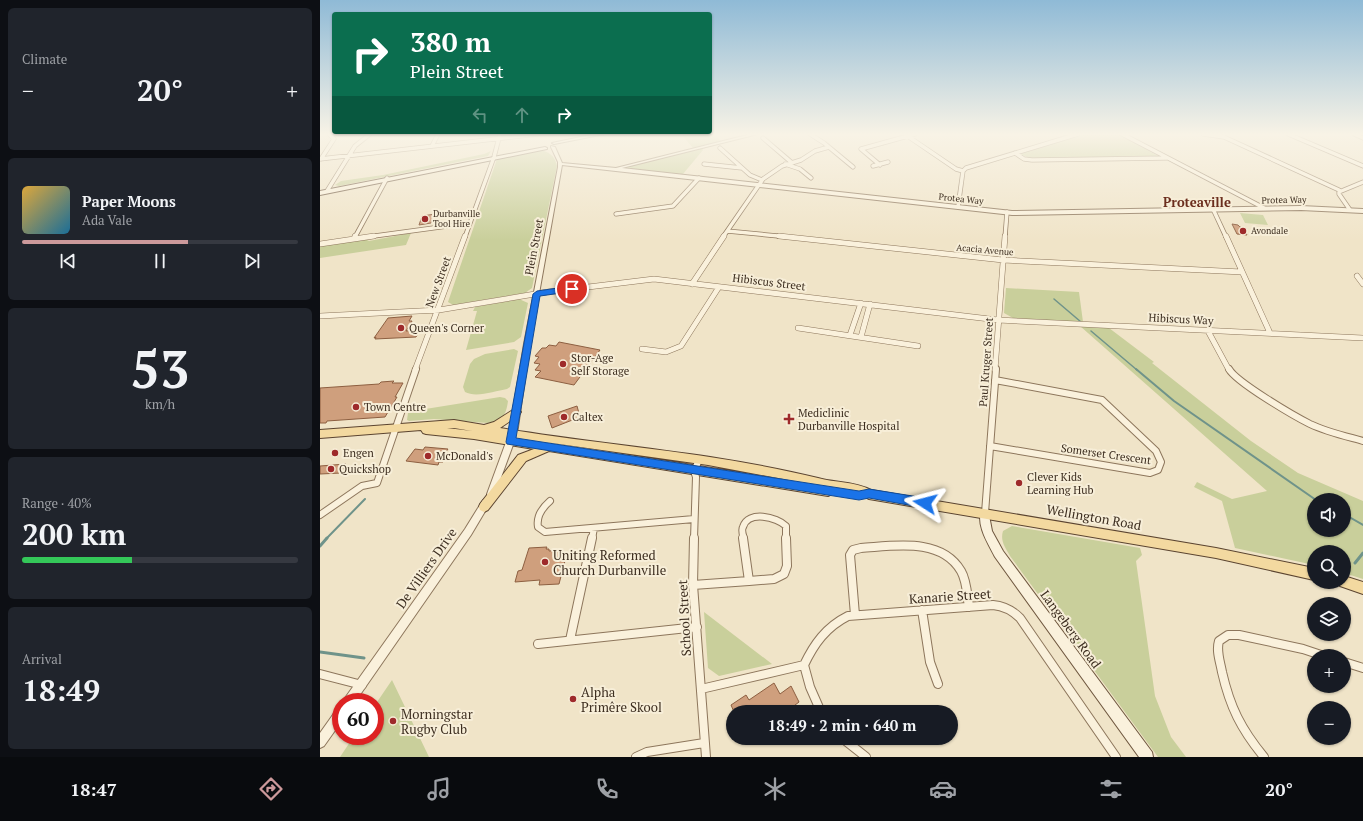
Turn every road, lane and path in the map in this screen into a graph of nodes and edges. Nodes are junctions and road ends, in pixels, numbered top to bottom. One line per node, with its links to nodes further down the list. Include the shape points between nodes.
1 (341, 169): 18 (street)
2 (433, 169): 13 (main road)
3 (490, 169): 28 (street, New Street)
4 (559, 169): 38 (street, Plein Street)
5 (619, 169): 14 (street, Protea Way)
6 (744, 169): 16 (street)
7 (778, 169): 16 (street)
8 (800, 169): 15 (street)
9 (957, 169): 12 (street)
10 (1190, 169): 22 (street)
11 (1294, 169): 20 (street)
12 (963, 171): 21 (street)
13 (387, 178): 18 (main road); 30 (street)
14 (699, 178): 16 (street, Protea Way); 27 (street, via 673,206)
15 (811, 178)
16 (760, 182): 21 (street, Protea Way); 29 (street)
17 (1363, 182): 20 (street)
18 (328, 191): 19 (main road)
19 (320, 192)
20 (1340, 192): 24 (street)
21 (958, 207): 26 (street, Protea Way)
22 (1264, 208): 23 (street, Protea Way); 24 (street, Protea Way)
23 (1213, 209): 26 (street, Protea Way); 33 (street)
24 (1350, 210): 25 (street, Protea Way)
25 (1363, 211)
26 (1007, 212): 32 (street, Paul Kruger Street)
27 (616, 214)
28 (470, 223): 30 (street); 41 (street, New Street)
29 (727, 231): 32 (street, Acacia Avenue); 35 (street)
30 (354, 239): 31 (street)
31 (320, 244)
32 (1003, 260): 33 (street, Acacia Avenue); 43 (street, Paul Kruger Street)
33 (1242, 272): 46 (street)
34 (1358, 276): 36 (street)
35 (692, 284): 37 (street, Hibiscus Street); 38 (street, Hibiscus Street, via 642,280)
36 (1363, 284)
37 (719, 287): 39 (street, Hibiscus Street); 51 (street, via 681,346 666,352)
38 (537, 294): 41 (street, Hibiscus Street); 53 (street, Plein Street)
39 (861, 303): 40 (street, Hibiscus Street); 47 (street)
40 (870, 304): 43 (street, Hibiscus Street); 48 (street)
41 (439, 310): 42 (street, Hibiscus Street); 55 (street, New Street)
42 (320, 316)
43 (998, 320): 45 (street, Hibiscus Way); 52 (street, Paul Kruger Street)
44 (798, 328): 47 (street)
45 (1208, 330): 46 (street, Hibiscus Way); 59 (street, via 1231,373 1244,384 1310,424)
46 (1270, 333): 49 (street, Hibiscus Way)
47 (850, 335): 48 (street)
48 (861, 337): 50 (street)
49 (1363, 338)
50 (918, 346)
51 (642, 349)
52 (995, 380): 60 (street, Paul Kruger Street); 60 (street, Somerset Crescent, via 1102,400 1156,451 1161,463 1158,470 1150,473)
53 (516, 412): 56 (main road, via 497,425); 58 (street, Plein Street)
54 (416, 427): 55 (main road, Wellington Road); 56 (main road, Wellington Road, via 449,424); 58 (main road, Wellington Road)
55 (396, 429): 57 (main road, Wellington Road); 68 (street, New Street, via 377,483 362,486)
56 (481, 429): 58 (main road, Wellington Road)
57 (320, 434)
58 (512, 438): 61 (main road, Wellington Road); 62 (main road, Wellington Road); 66 (street, De Villiers Drive)
59 (1363, 441)
60 (990, 446): 67 (street, Paul Kruger Street)
61 (547, 447): 63 (main road, Wellington Road); 66 (main road, via 522,458)
62 (703, 461): 63 (street, School Street); 64 (main road, Wellington Road, via 859,489)
63 (697, 473): 64 (main road, Wellington Road, via 859,496); 69 (street, School Street)
64 (869, 494): 67 (main road, Wellington Road)
65 (550, 501): 70 (street, via 539,517 537,525 540,529 548,532)
66 (484, 507): 88 (street, De Villiers Drive)
67 (985, 513): 71 (main road, Wellington Road, via 1209,552); 100 (main road, Langeberg Road, via 987,532 999,554)
68 (320, 514)
69 (694, 519): 70 (street); 74 (street, School Street)
70 (594, 528): 80 (street)
71 (1307, 573)
72 (749, 581): 72 (street, via 778,578 786,572 786,526 781,521 755,516 744,522 742,528); 74 (street)
73 (1351, 584): 75 (main road)
74 (693, 585): 79 (street, School Street)
75 (1363, 588)
76 (969, 607): 77 (street, Kanarie Street); 78 (street, via 960,570 939,550 913,546 861,548 853,550 850,555); 99 (street, Kanarie Street, via 998,605 1016,614)
77 (922, 610): 78 (street, Kanarie Street); 87 (street, via 930,662)
78 (855, 615): 84 (street, Kanarie Street, via 841,619 830,628 812,646)
79 (697, 627): 80 (street); 89 (street, School Street)
80 (570, 640): 81 (street)
81 (538, 644)
82 (1307, 650): 101 (street, via 1239,635 1228,635 1219,641 1218,652 1232,709 1244,732)
83 (1351, 664): 85 (street)
84 (804, 665): 89 (street); 91 (street)
85 (1363, 668)
86 (320, 674): 88 (street)
87 (938, 684)
88 (362, 685): 90 (street, De Villiers Drive)
89 (701, 689): 94 (street, School Street)
90 (356, 693)
91 (817, 705)
92 (332, 726): 93 (street)
93 (320, 742)
94 (704, 743): 96 (street, via 647,752); 97 (street, School Street)
95 (851, 745): 98 (street)
96 (636, 757)
97 (706, 757)
98 (866, 757)
99 (1116, 757)
100 (1147, 757)
101 (1264, 757)

